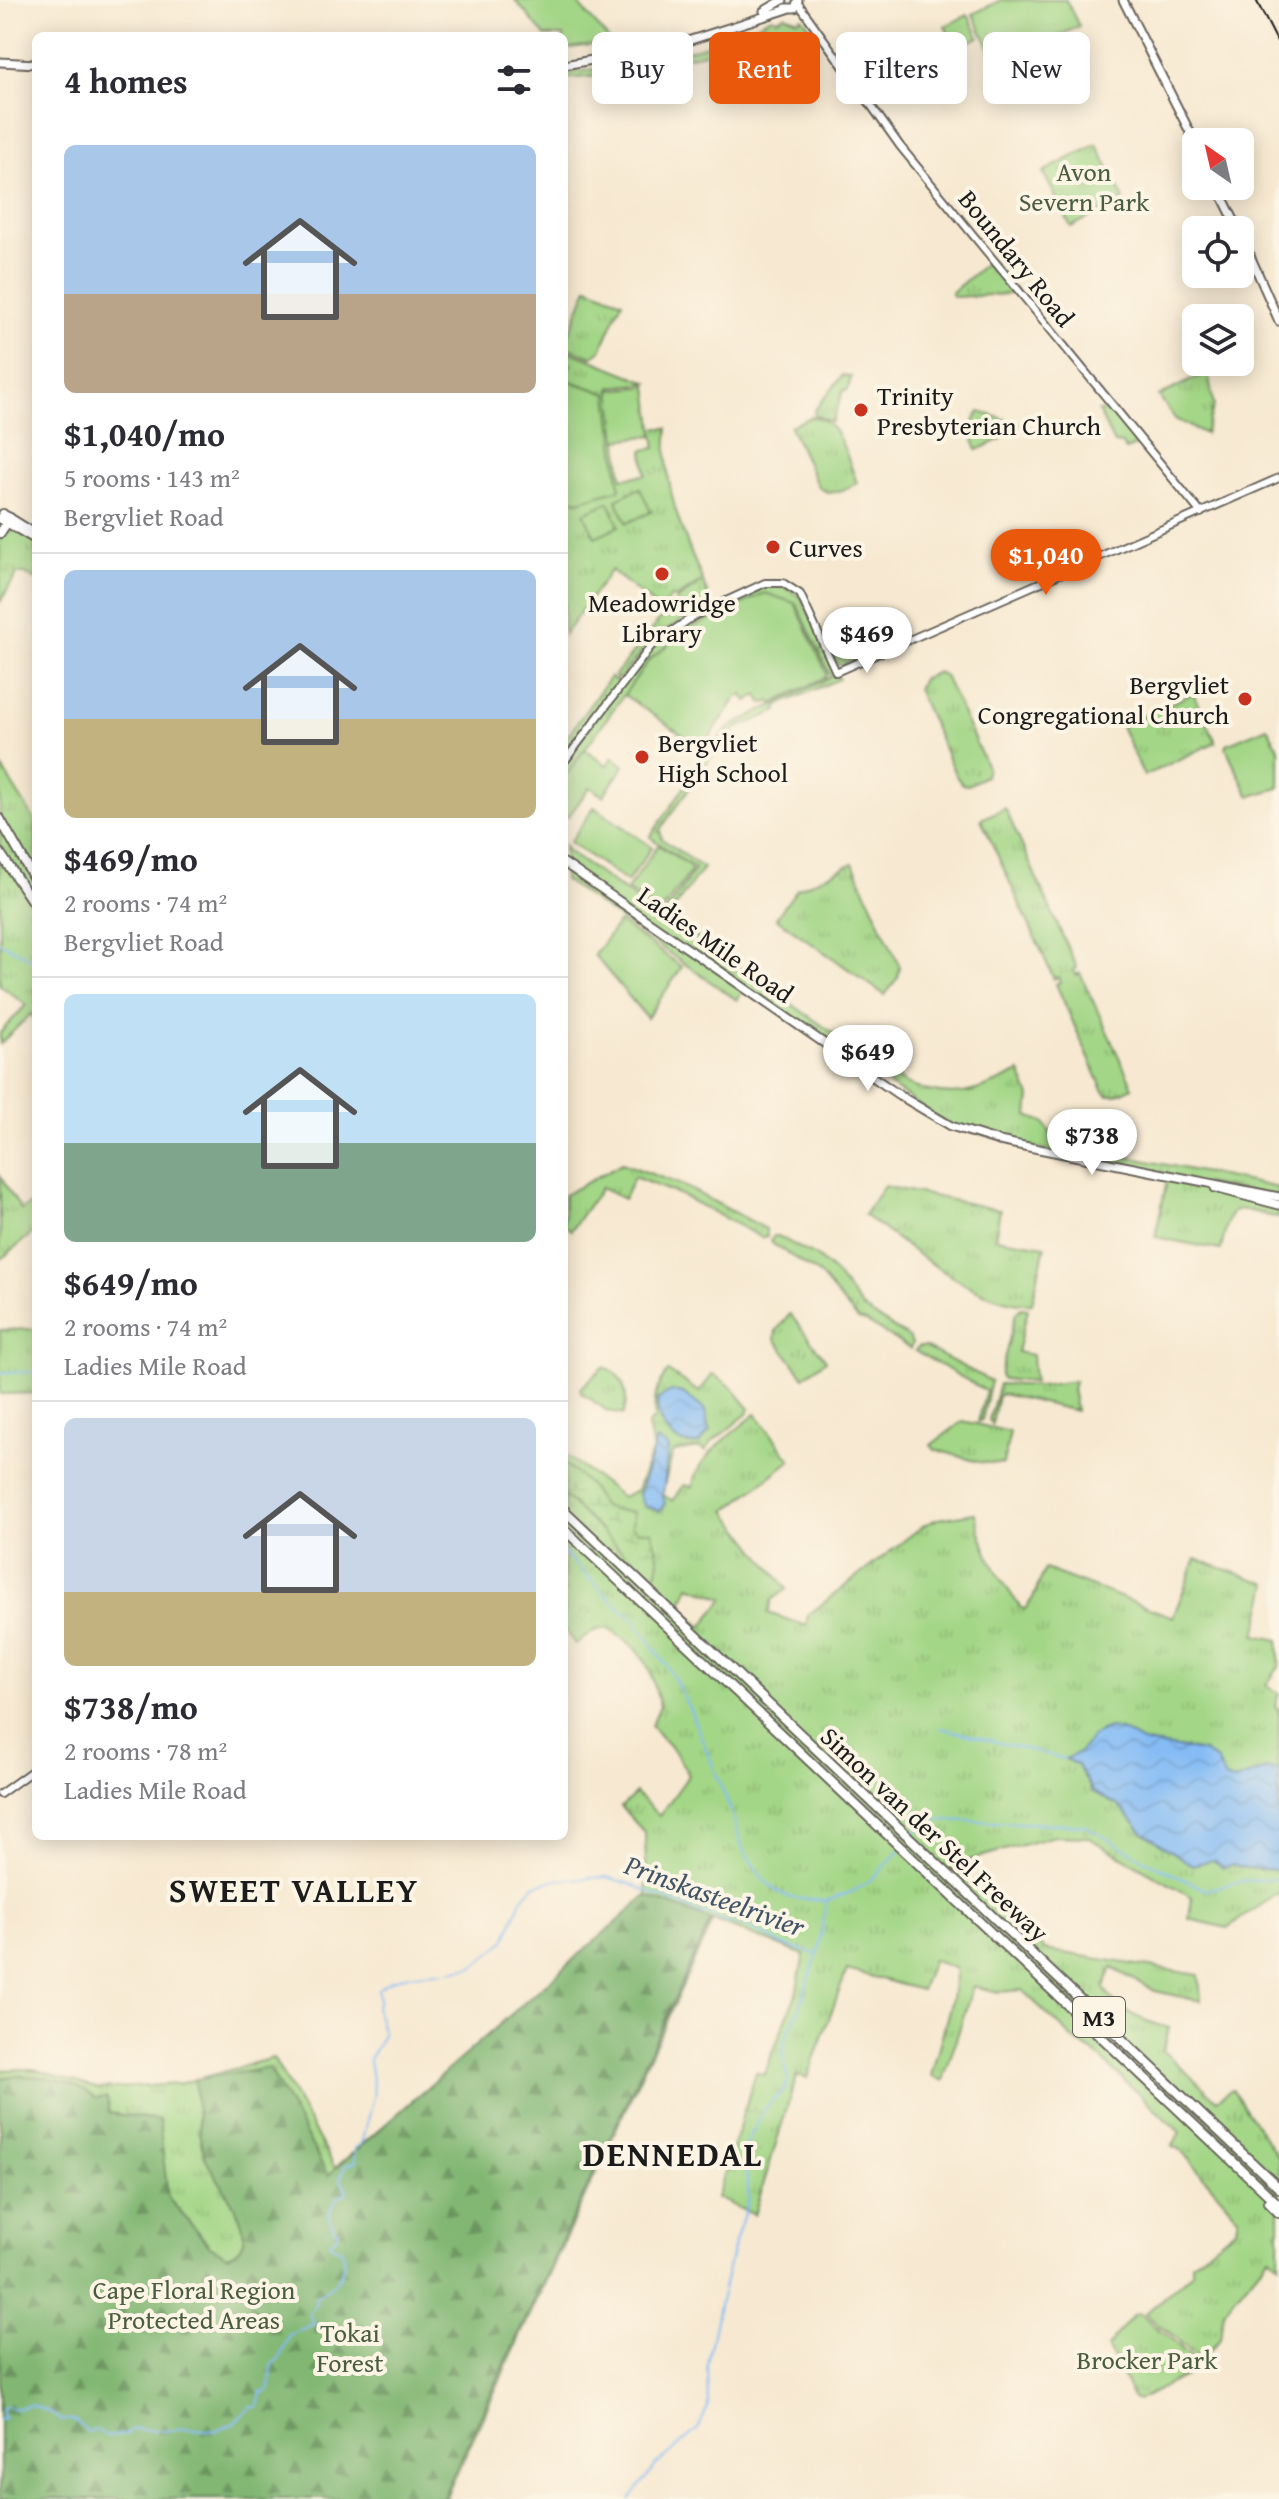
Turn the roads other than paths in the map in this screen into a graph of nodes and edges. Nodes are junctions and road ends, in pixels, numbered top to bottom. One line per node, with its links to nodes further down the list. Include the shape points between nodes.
1 (783, 0): 4 (main road); 6 (main road)
2 (1123, 0): 10 (main road)
3 (799, 1): 4 (main road); 5 (street, Boundary Road)
4 (789, 9): 5 (street, Boundary Road); 6 (main road)
5 (810, 21): 14 (street, Boundary Road, via 900,146)
6 (741, 23): 9 (main road, via 656,50)
7 (0, 62): 8 (main road)
8 (32, 64)
9 (568, 64)
10 (1188, 128)
11 (1254, 265): 12 (main road)
12 (1279, 321)
13 (1279, 478): 14 (street)
14 (1201, 513): 18 (street, via 836,672 800,594 783,583 765,583 694,616 652,645)
15 (3, 518): 16 (highway); 17 (main road)
16 (0, 533)
17 (32, 535)
18 (568, 757)
19 (0, 819): 23 (highway)
20 (0, 829): 24 (highway)
21 (0, 853): 25 (highway)
22 (568, 866): 26 (main road, Ladies Mile Road, via 951,1126 1033,1149)
23 (32, 875)
24 (32, 876)
25 (32, 901)
26 (1198, 1182): 27 (main road, Ladies Mile Road); 28 (main road, Ladies Mile Road)
27 (1279, 1197)
28 (1279, 1205)
29 (568, 1514): 34 (highway, Simon van der Stel Freeway / M3)
30 (568, 1533): 33 (highway, Simon van der Stel Freeway / M3)
31 (32, 1771): 32 (street)
32 (0, 1794)
33 (1241, 2171): 35 (highway, Simon van der Stel Freeway / M3); 36 (highway)
34 (1279, 2186)
35 (1279, 2205)
36 (1279, 2213)

